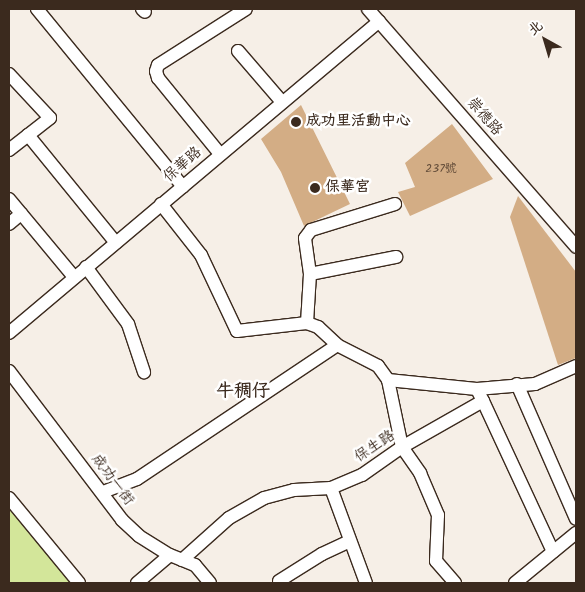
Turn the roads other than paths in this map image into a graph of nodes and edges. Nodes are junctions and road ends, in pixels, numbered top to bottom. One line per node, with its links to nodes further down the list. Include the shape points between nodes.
1 (37, 9): 11 (street)
2 (246, 9): 10 (street, via 158,65 156,71)
3 (368, 9): 4 (street, 崇德路)
4 (378, 21): 7 (street, 保華路); 18 (street, 崇德路)
5 (238, 50): 7 (street)
6 (10, 77): 8 (street, via 50,118)
7 (282, 102): 10 (street, 保華路)
8 (28, 135): 9 (street); 17 (street)
9 (9, 150)
10 (220, 154): 11 (street, 保華路)
11 (183, 187): 13 (street, 保華路)
12 (9, 199): 15 (street)
13 (161, 204): 17 (street, 保華路); 23 (street, via 201,255 237,331)
14 (395, 204): 21 (street, via 311,230 305,238)
15 (21, 214): 16 (street); 22 (street)
16 (9, 224)
17 (116, 242): 20 (street, 保華路)
18 (576, 247)
19 (396, 257): 21 (street)
20 (86, 268): 22 (street, 保華路); 28 (street, via 128,324)
21 (310, 274): 23 (street)
22 (74, 278): 24 (street, 保華路)
23 (307, 323): 25 (street, via 318,327)
24 (9, 333)
25 (337, 345): 29 (street, via 378,366); 35 (street, via 137,479)
26 (9, 371): 35 (street, 成功一街)
27 (575, 371): 30 (street, via 535,384)
28 (144, 372)
29 (388, 380): 31 (street); 33 (street)
30 (517, 384): 31 (street); 37 (street)
31 (477, 389): 32 (street)
32 (483, 401): 33 (street, 保生路); 40 (street)
33 (402, 447): 34 (street, 保生路, via 362,476); 47 (street, via 420,473 438,515 436,561)
34 (331, 488): 39 (street); 41 (street, 保生路, via 294,490 264,498 229,518)
35 (103, 492): 41 (street, 成功一街, via 122,520 139,536)
36 (9, 498): 43 (street)
37 (576, 519)
38 (576, 533): 40 (street)
39 (348, 542): 42 (street, via 322,554); 46 (street)
40 (553, 552): 48 (street)
41 (176, 558): 44 (street, 保生路); 45 (street, 成功一街, via 195,565)
42 (280, 581)
43 (79, 583)
44 (137, 583)
45 (210, 583)
46 (366, 583)
47 (455, 583)
48 (515, 583)

